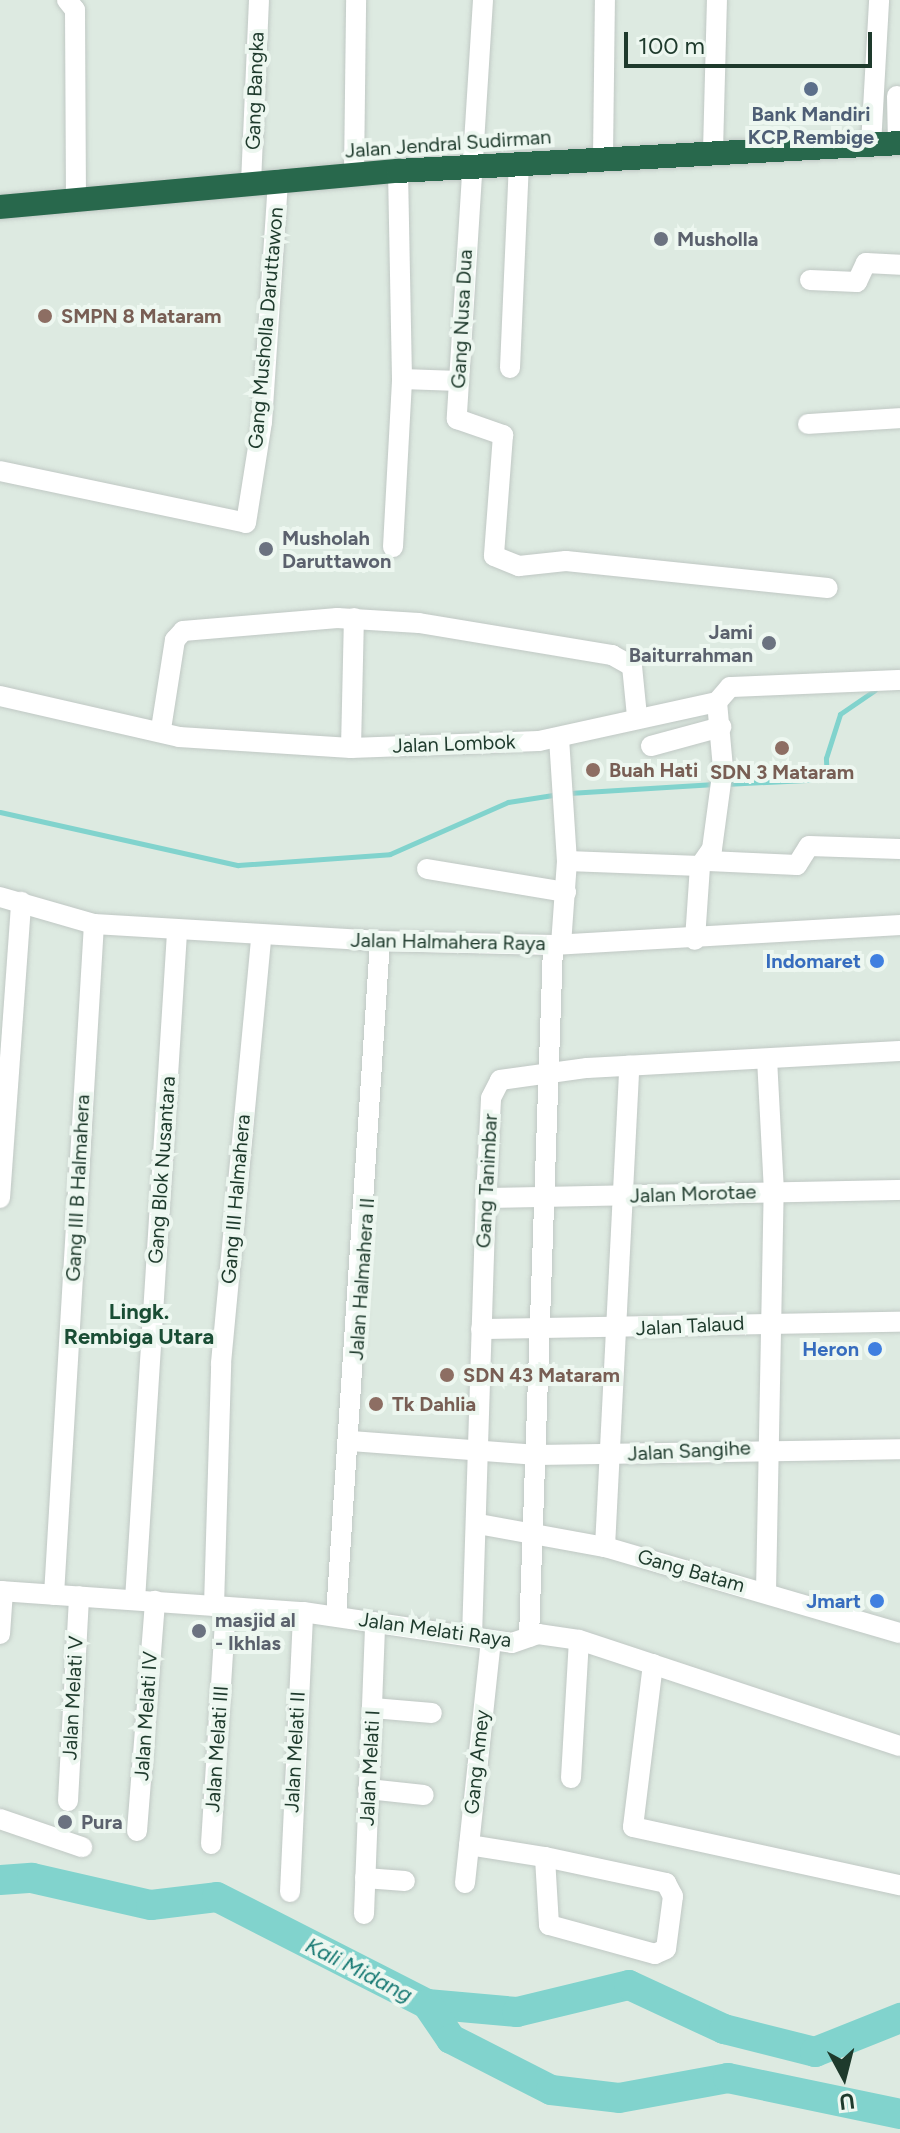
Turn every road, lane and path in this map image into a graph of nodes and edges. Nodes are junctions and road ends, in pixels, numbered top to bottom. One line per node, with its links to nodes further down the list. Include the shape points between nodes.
1 (67, 0): 19 (street, via 75,10)
2 (259, 0): 18 (street, Gang Bangka)
3 (356, 0): 16 (street)
4 (483, 0): 14 (street, Gang Nusa Dua)
5 (605, 0): 12 (street)
6 (717, 0): 11 (street)
7 (879, 0): 10 (street)
8 (897, 96): 9 (street)
9 (899, 143): 10 (highway, Jalan Jendral Sudirman)
10 (871, 145): 11 (highway, Jalan Jendral Sudirman)
11 (713, 151): 12 (highway, Jalan Jendral Sudirman)
12 (603, 157): 13 (highway, Jalan Jendral Sudirman)
13 (519, 163): 14 (highway, Jalan Jendral Sudirman); 23 (street)
14 (471, 166): 15 (highway, Jalan Jendral Sudirman); 25 (street, Gang Nusa Dua)
15 (398, 171): 16 (highway, Jalan Jendral Sudirman); 24 (street)
16 (354, 174): 17 (highway, Jalan Jendral Sudirman)
17 (278, 180): 18 (highway, Jalan Jendral Sudirman); 28 (street, Gang Musholla Daruttawon, via 262,422 246,523)
18 (251, 183): 19 (highway, Jalan Jendral Sudirman)
19 (76, 202): 20 (highway, Jalan Jendral Sudirman)
20 (0, 207)
21 (900, 265): 22 (street, via 866,263 857,282)
22 (810, 280)
23 (510, 368)
24 (402, 379): 25 (street); 29 (street)
25 (459, 381): 30 (street, Gang Nusa Dua, via 458,423 503,435 498,560)
26 (900, 418): 27 (street)
27 (808, 424)
28 (0, 471)
29 (393, 547)
30 (828, 588)
31 (354, 618): 35 (street, via 612,655 632,666); 37 (street, via 183,631 175,640); 40 (street)
32 (900, 680): 34 (street, Jalan Lombok, via 739,685)
33 (0, 696): 37 (street, Jalan Lombok)
34 (717, 702): 35 (street, Jalan Lombok); 36 (street)
35 (637, 716): 38 (street, Jalan Lombok)
36 (721, 727): 39 (street); 43 (street, via 719,784)
37 (161, 729): 40 (street, Jalan Lombok, via 244,745)
38 (559, 738): 40 (street, Jalan Lombok); 42 (street)
39 (651, 746)
40 (351, 748)
41 (900, 849): 43 (street, via 809,846 797,865)
42 (567, 861): 43 (street); 45 (street)
43 (704, 864): 52 (street)
44 (427, 869): 45 (street)
45 (566, 892): 54 (street)
46 (0, 897): 47 (street, Jalan Halmahera Raya)
47 (21, 902): 48 (street, Jalan Halmahera Raya); 62 (street)
48 (94, 924): 50 (street, Jalan Halmahera Raya); 81 (street, Gang III B Halmahera)
49 (900, 925): 52 (street, Jalan Halmahera Raya)
50 (177, 933): 51 (street, Jalan Halmahera Raya); 83 (street, Gang Blok Nusantara)
51 (261, 938): 53 (street, Jalan Halmahera Raya); 84 (street, Gang III Halmahera, via 221,1363)
52 (695, 940): 54 (street, Jalan Halmahera Raya)
53 (380, 941): 54 (street, Jalan Halmahera Raya); 70 (street, Jalan Halmahera II)
54 (557, 944): 58 (street)
55 (900, 1051): 56 (street, Gang Tanimbar)
56 (767, 1060): 57 (street, Gang Tanimbar); 60 (street)
57 (629, 1066): 58 (street, Gang Tanimbar); 61 (street)
58 (550, 1072): 63 (street, Gang Tanimbar, via 500,1080 491,1098); 64 (street)
59 (900, 1190): 60 (street, Jalan Morotae)
60 (774, 1192): 61 (street, Jalan Morotae); 65 (street)
61 (626, 1196): 64 (street, Jalan Morotae); 68 (street)
62 (0, 1198)
63 (486, 1198): 64 (street, Jalan Morotae); 67 (street, Gang Tanimbar)
64 (544, 1199): 69 (street)
65 (768, 1322): 66 (street, Jalan Talaud); 68 (street, Jalan Talaud); 71 (street)
66 (900, 1322)
67 (481, 1329): 69 (street, Jalan Talaud); 72 (street, Gang Tanimbar)
68 (619, 1329): 69 (street, Jalan Talaud); 75 (street)
69 (542, 1330): 74 (street)
70 (351, 1441): 72 (street, Jalan Sangihe); 86 (street, Jalan Halmahera II)
71 (766, 1447): 73 (street, Jalan Sangihe); 75 (street, Jalan Sangihe); 80 (street)
72 (478, 1448): 74 (street, Jalan Sangihe); 76 (street, Gang Tanimbar)
73 (900, 1449)
74 (537, 1455): 75 (street, Jalan Sangihe); 77 (street)
75 (615, 1455): 78 (street)
76 (478, 1524): 77 (street, Gang Batam); 91 (street, Gang Tanimbar)
77 (535, 1532): 78 (street, Gang Batam); 90 (street)
78 (605, 1547): 80 (street, Gang Batam)
79 (2, 1591): 81 (street, Jalan Melati Raya); 89 (street)
80 (766, 1592): 88 (street, Gang Batam)
81 (54, 1595): 82 (street, Jalan Melati Raya)
82 (79, 1596): 83 (street, Jalan Melati Raya); 100 (street, Jalan Melati V)
83 (145, 1600): 84 (street, Jalan Melati Raya); 102 (street, Jalan Melati IV)
84 (220, 1606): 85 (street, Jalan Melati Raya); 103 (street, Jalan Melati III)
85 (303, 1612): 86 (street, Jalan Melati Raya); 111 (street, Jalan Melati II)
86 (336, 1616): 87 (street, Jalan Melati Raya)
87 (375, 1622): 91 (street, Jalan Melati Raya); 94 (street, Jalan Melati I)
88 (900, 1633)
89 (0, 1634)
90 (529, 1637): 91 (street, Jalan Melati Raya); 92 (street, Jalan Melati Raya)
91 (481, 1639): 104 (street, Gang Amey)
92 (579, 1640): 93 (street, Jalan Melati Raya); 97 (street)
93 (653, 1664): 96 (street, Jalan Melati Raya); 110 (street, via 633,1827)
94 (373, 1708): 95 (street); 98 (street, Jalan Melati I)
95 (432, 1713)
96 (900, 1746)
97 (571, 1778)
98 (368, 1789): 99 (street); 107 (street, Jalan Melati I)
99 (424, 1795)
100 (68, 1801)
101 (0, 1819): 105 (street)
102 (137, 1831)
103 (211, 1844)
104 (469, 1845): 106 (street); 109 (street, Gang Amey)
105 (82, 1847)
106 (545, 1857): 106 (street, via 666,1883 673,1896 666,1949 655,1954 549,1925)
107 (365, 1878): 108 (street); 112 (street, Jalan Melati I)
108 (405, 1881)
109 (465, 1883)
110 (900, 1885)
111 (290, 1892)
112 (364, 1914)

